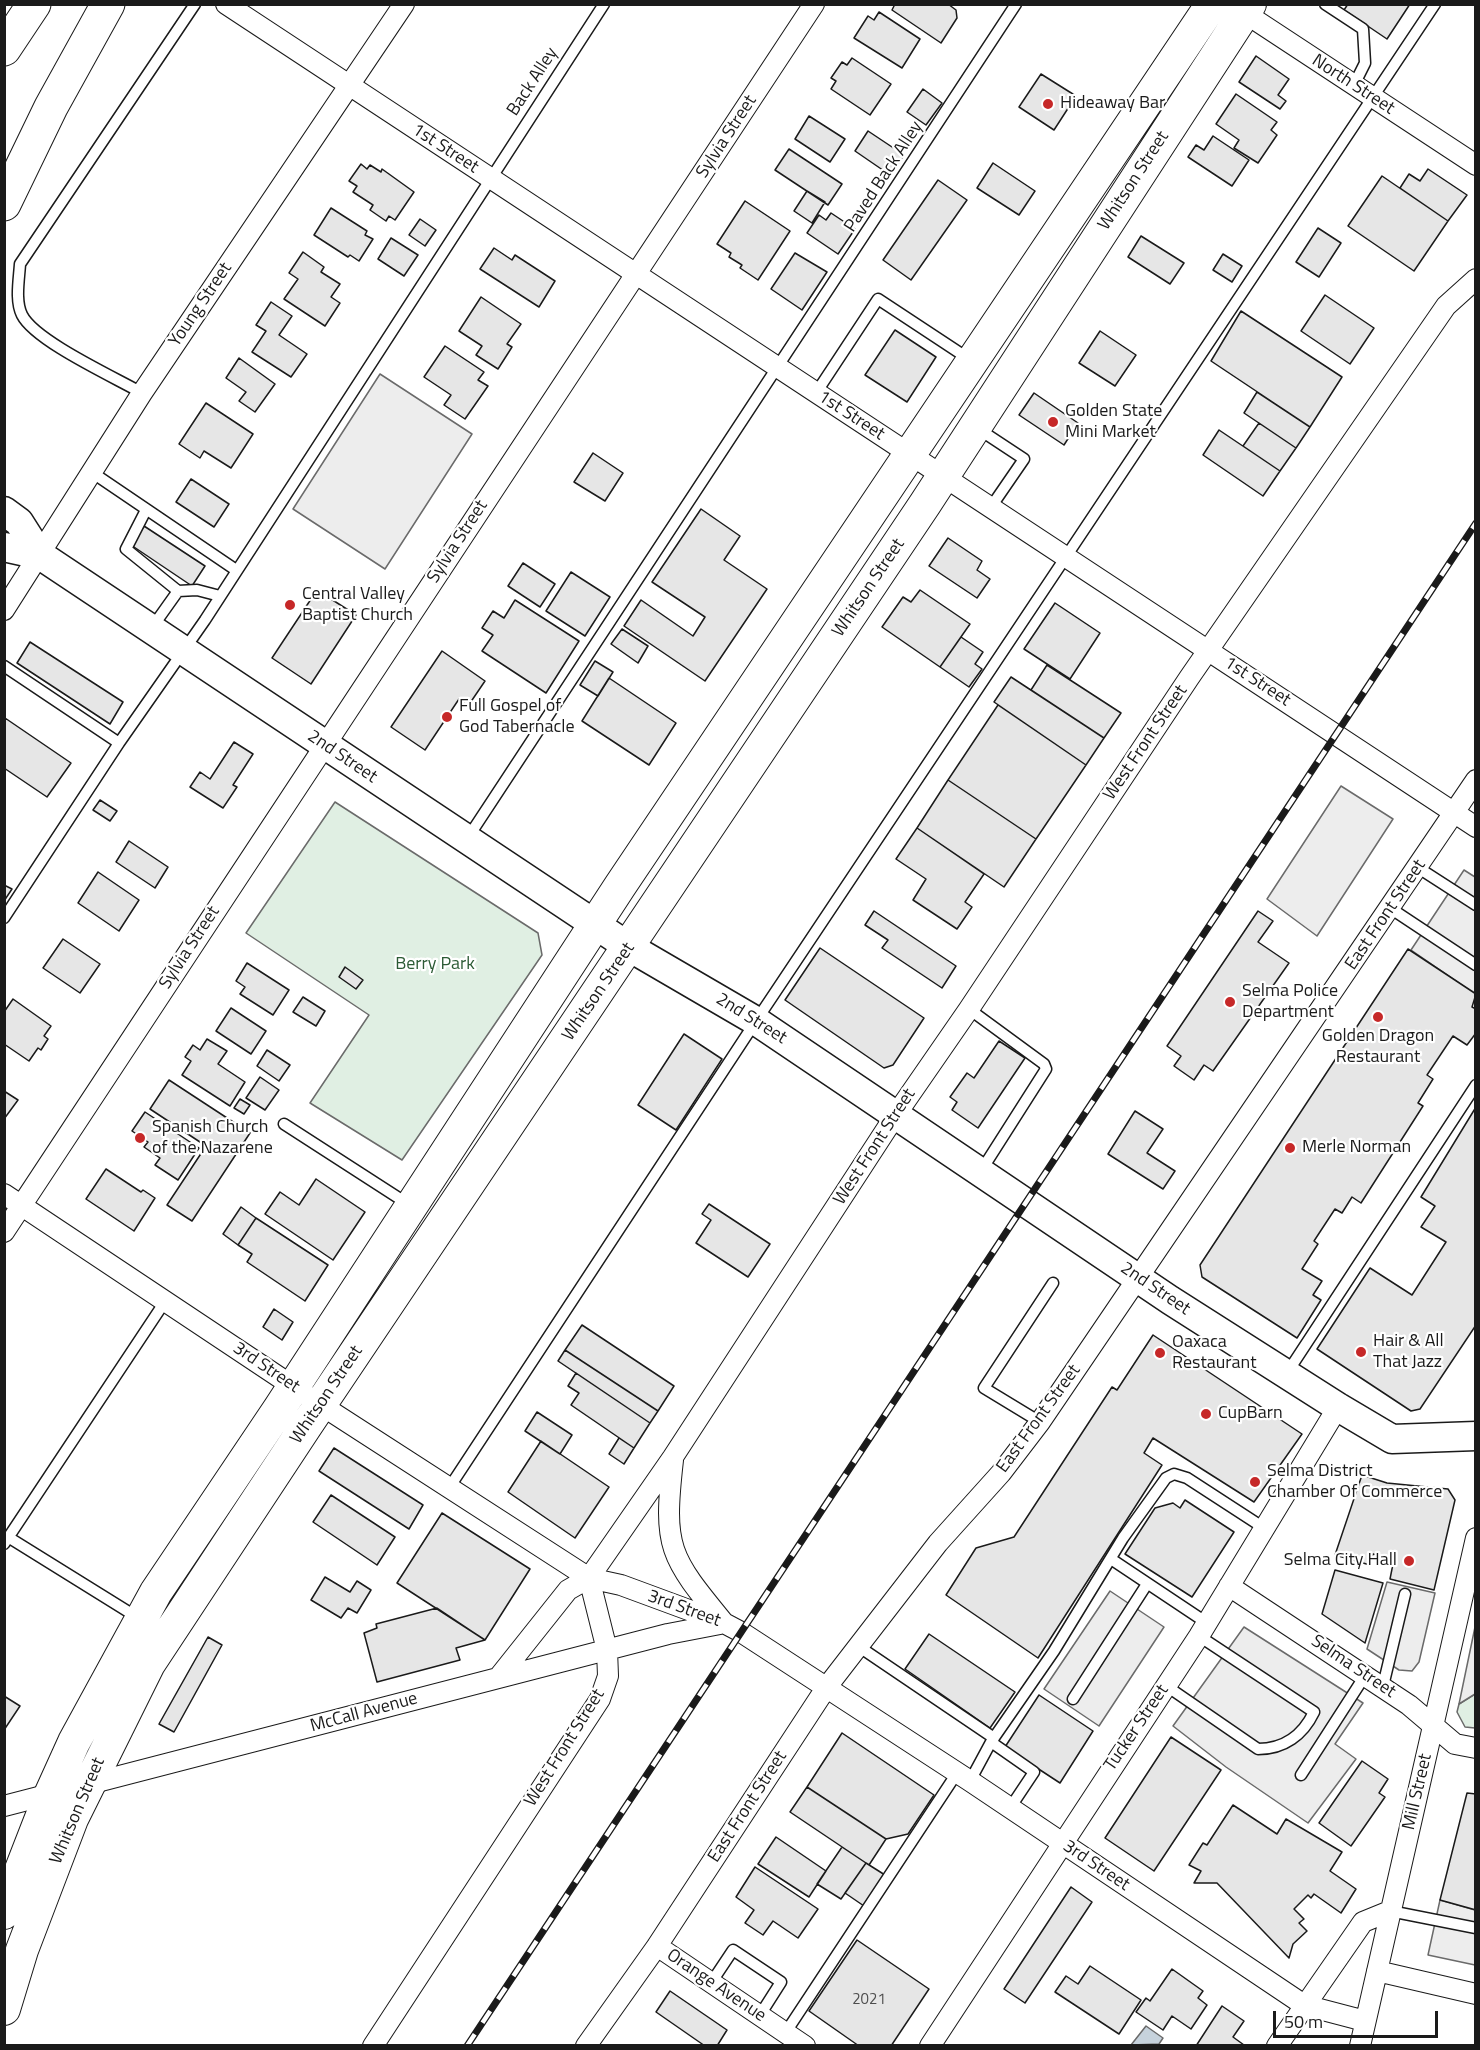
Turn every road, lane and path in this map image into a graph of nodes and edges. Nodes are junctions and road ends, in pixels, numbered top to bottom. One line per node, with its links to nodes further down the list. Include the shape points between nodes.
1 (34, 4): 13 (highway)
2 (108, 4): 19 (highway, via 51,107)
3 (195, 4): 24 (lane, via 20,264 21,314 36,333)
4 (226, 4): 15 (street, 1st Street)
5 (404, 4): 15 (street, Young Street)
6 (604, 4): 18 (lane, Back Alley)
7 (814, 4): 20 (street, Sylvia Street)
8 (1016, 4): 23 (lane, Paved Back Alley)
9 (1212, 4): 22 (main road, Whitson Street)
10 (1325, 4): 14 (lane, via 1363,29 1365,63)
11 (1435, 4): 16 (lane)
12 (1241, 8): 14 (street, North Street); 26 (main road, Whitson Street)
13 (4, 49)
14 (1354, 85): 16 (street, North Street)
15 (351, 86): 18 (street, 1st Street); 24 (street, Young Street)
16 (1374, 98): 17 (street, North Street); 35 (lane)
17 (1476, 165)
18 (490, 178): 20 (street, 1st Street); 36 (lane, Back Alley)
19 (4, 204)
20 (636, 276): 23 (street, 1st Street); 45 (street, Sylvia Street)
21 (1476, 279): 42 (street, West Front Street, via 1446,306)
22 (972, 360): 25 (lane, via 878,299); 27 (main road, Whitson Street)
23 (779, 368): 25 (street, 1st Street); 49 (lane, Paved Back Alley)
24 (142, 393): 28 (street, Young Street)
25 (816, 393): 27 (street, 1st Street)
26 (974, 426): 29 (main road, Whitson Street); 30 (lane, via 1024,459)
27 (909, 453): 29 (street, 1st Street); 54 (main road, Whitson Street)
28 (90, 471): 31 (lane); 34 (street, Young Street)
29 (943, 475): 30 (street, 1st Street); 55 (main road, Whitson Street)
30 (991, 507): 35 (street, 1st Street)
31 (146, 510): 36 (lane); 37 (lane, via 126,549)
32 (4, 511): 34 (main road, 2nd Street, via 19,522)
33 (4, 547): 34 (main road, 2nd Street)
34 (40, 555): 39 (street, Young Street); 40 (main road, 2nd Street)
35 (1066, 558): 42 (street, 1st Street); 58 (lane)
36 (236, 570): 38 (lane, Back Alley)
37 (178, 591): 38 (lane, via 197,590); 40 (lane)
38 (220, 596): 41 (lane, Back Alley)
39 (4, 610)
40 (150, 629): 41 (main road, 2nd Street)
41 (182, 651): 44 (lane, Back Alley); 45 (main road, 2nd Street)
42 (1209, 651): 47 (street, 1st Street); 57 (street, West Front Street)
43 (4, 666): 44 (lane)
44 (119, 743): 53 (lane, Back Alley)
45 (325, 746): 49 (main road, 2nd Street); 64 (street, Sylvia Street)
46 (1476, 780): 47 (street, East Front Street)
47 (1454, 813): 48 (street, 1st Street); 50 (street, East Front Street)
48 (1476, 827)
49 (467, 840): 54 (main road, 2nd Street)
50 (1418, 867): 51 (lane); 52 (street, East Front Street)
51 (1476, 905)
52 (1390, 908): 56 (lane); 67 (street, East Front Street)
53 (4, 918)
54 (595, 924): 55 (main road, 2nd Street); 65 (main road, Whitson Street)
55 (629, 947): 58 (main road, 2nd Street); 72 (main road, Whitson Street)
56 (1476, 965)
57 (969, 1009): 60 (street, West Front Street); 62 (lane, via 1046,1069)
58 (756, 1021): 60 (main road, 2nd Street); 77 (lane)
59 (1476, 1084): 70 (lane)
60 (895, 1116): 62 (main road, 2nd Street); 76 (street, West Front Street)
61 (284, 1124): 65 (lane)
62 (980, 1172): 67 (main road, 2nd Street)
63 (4, 1194): 64 (street, 3rd Street)
64 (22, 1206): 66 (street, Sylvia Street); 69 (street, 3rd Street)
65 (411, 1206): 71 (main road, Whitson Street)
66 (4, 1232)
67 (1137, 1278): 70 (main road, 2nd Street); 74 (street, East Front Street)
68 (1053, 1282): 74 (lane, via 984,1388)
69 (166, 1300): 71 (street, 3rd Street); 80 (lane)
70 (1286, 1374): 73 (main road, 2nd Street)
71 (293, 1386): 72 (street, 3rd Street); 86 (main road, Whitson Street)
72 (321, 1405): 77 (street, 3rd Street); 102 (main road, Whitson Street, via 149,1664)
73 (1338, 1407): 75 (main road, 2nd Street, via 1392,1439); 78 (street, Tucker Street)
74 (1040, 1422): 89 (street, East Front Street)
75 (1476, 1436)
76 (673, 1457): 82 (street, West Front Street); 87 (street, via 668,1526 671,1546 684,1574)
77 (448, 1488): 82 (street, 3rd Street)
78 (1264, 1528): 81 (lane, via 1187,1478 1174,1474 1160,1484); 84 (street, Tucker Street)
79 (1476, 1538): 97 (street, Mill Street)
80 (6, 1541): 86 (lane)
81 (1111, 1559): 83 (lane); 98 (lane)
82 (589, 1578): 87 (street, 3rd Street, via 621,1585); 90 (street, West Front Street); 92 (street, via 568,1590)
83 (1148, 1584): 88 (lane); 96 (lane)
84 (1229, 1586): 88 (street, Tucker Street); 91 (street, Selma Street)
85 (1405, 1594): 94 (lane)
86 (140, 1619): 103 (main road, Whitson Street)
87 (724, 1623): 90 (street, McCall Avenue); 95 (street, 3rd Street)
88 (1203, 1630): 93 (street, Tucker Street); 93 (lane, via 1314,1712 1305,1728 1279,1746 1258,1749)
89 (858, 1646): 95 (street, East Front Street); 98 (lane)
90 (606, 1650): 92 (street, McCall Avenue); 119 (street, West Front Street, via 608,1676 600,1699)
91 (1366, 1674): 94 (street, Selma Street); 100 (lane)
92 (498, 1678): 102 (street, McCall Avenue)
93 (1165, 1685): 106 (street, Tucker Street)
94 (1383, 1686): 97 (street, Selma Street)
95 (826, 1689): 101 (street, 3rd Street); 110 (street, East Front Street)
96 (1073, 1699)
97 (1434, 1727): 99 (street, Selma Street, via 1455,1744); 107 (street, Mill Street)
98 (992, 1740): 101 (lane); 105 (lane, via 1034,1772)
99 (1476, 1748)
100 (1301, 1775)
101 (963, 1777): 105 (street, 3rd Street); 118 (lane)
102 (87, 1785): 103 (street, McCall Avenue); 115 (main road, Whitson Street, via 22,1950)
103 (50, 1795): 104 (street, McCall Avenue); 108 (main road, Whitson Street)
104 (4, 1806)
105 (1010, 1808): 106 (street, 3rd Street)
106 (1061, 1843): 114 (street, 3rd Street); 122 (street, Tucker Street)
107 (1390, 1911): 109 (lane); 111 (street, Mill Street); 114 (street, via 1363,1922)
108 (4, 1913)
109 (1476, 1928)
110 (657, 1947): 112 (street, Orange Avenue); 120 (street, East Front Street)
111 (1377, 1971): 113 (street); 117 (street, Mill Street)
112 (711, 1983): 116 (street, Orange Avenue); 116 (lane, via 733,1950 781,1982)
113 (1476, 1994)
114 (1304, 2005): 117 (street, 3rd Street); 123 (street)
115 (4, 2009)
116 (760, 2015): 118 (street, Orange Avenue)
117 (1365, 2021): 124 (street, Mill Street)
118 (786, 2032): 121 (street, Orange Avenue)
119 (373, 2046)
120 (586, 2046)
121 (805, 2046)
122 (930, 2046)
123 (1277, 2046)
124 (1360, 2046)

